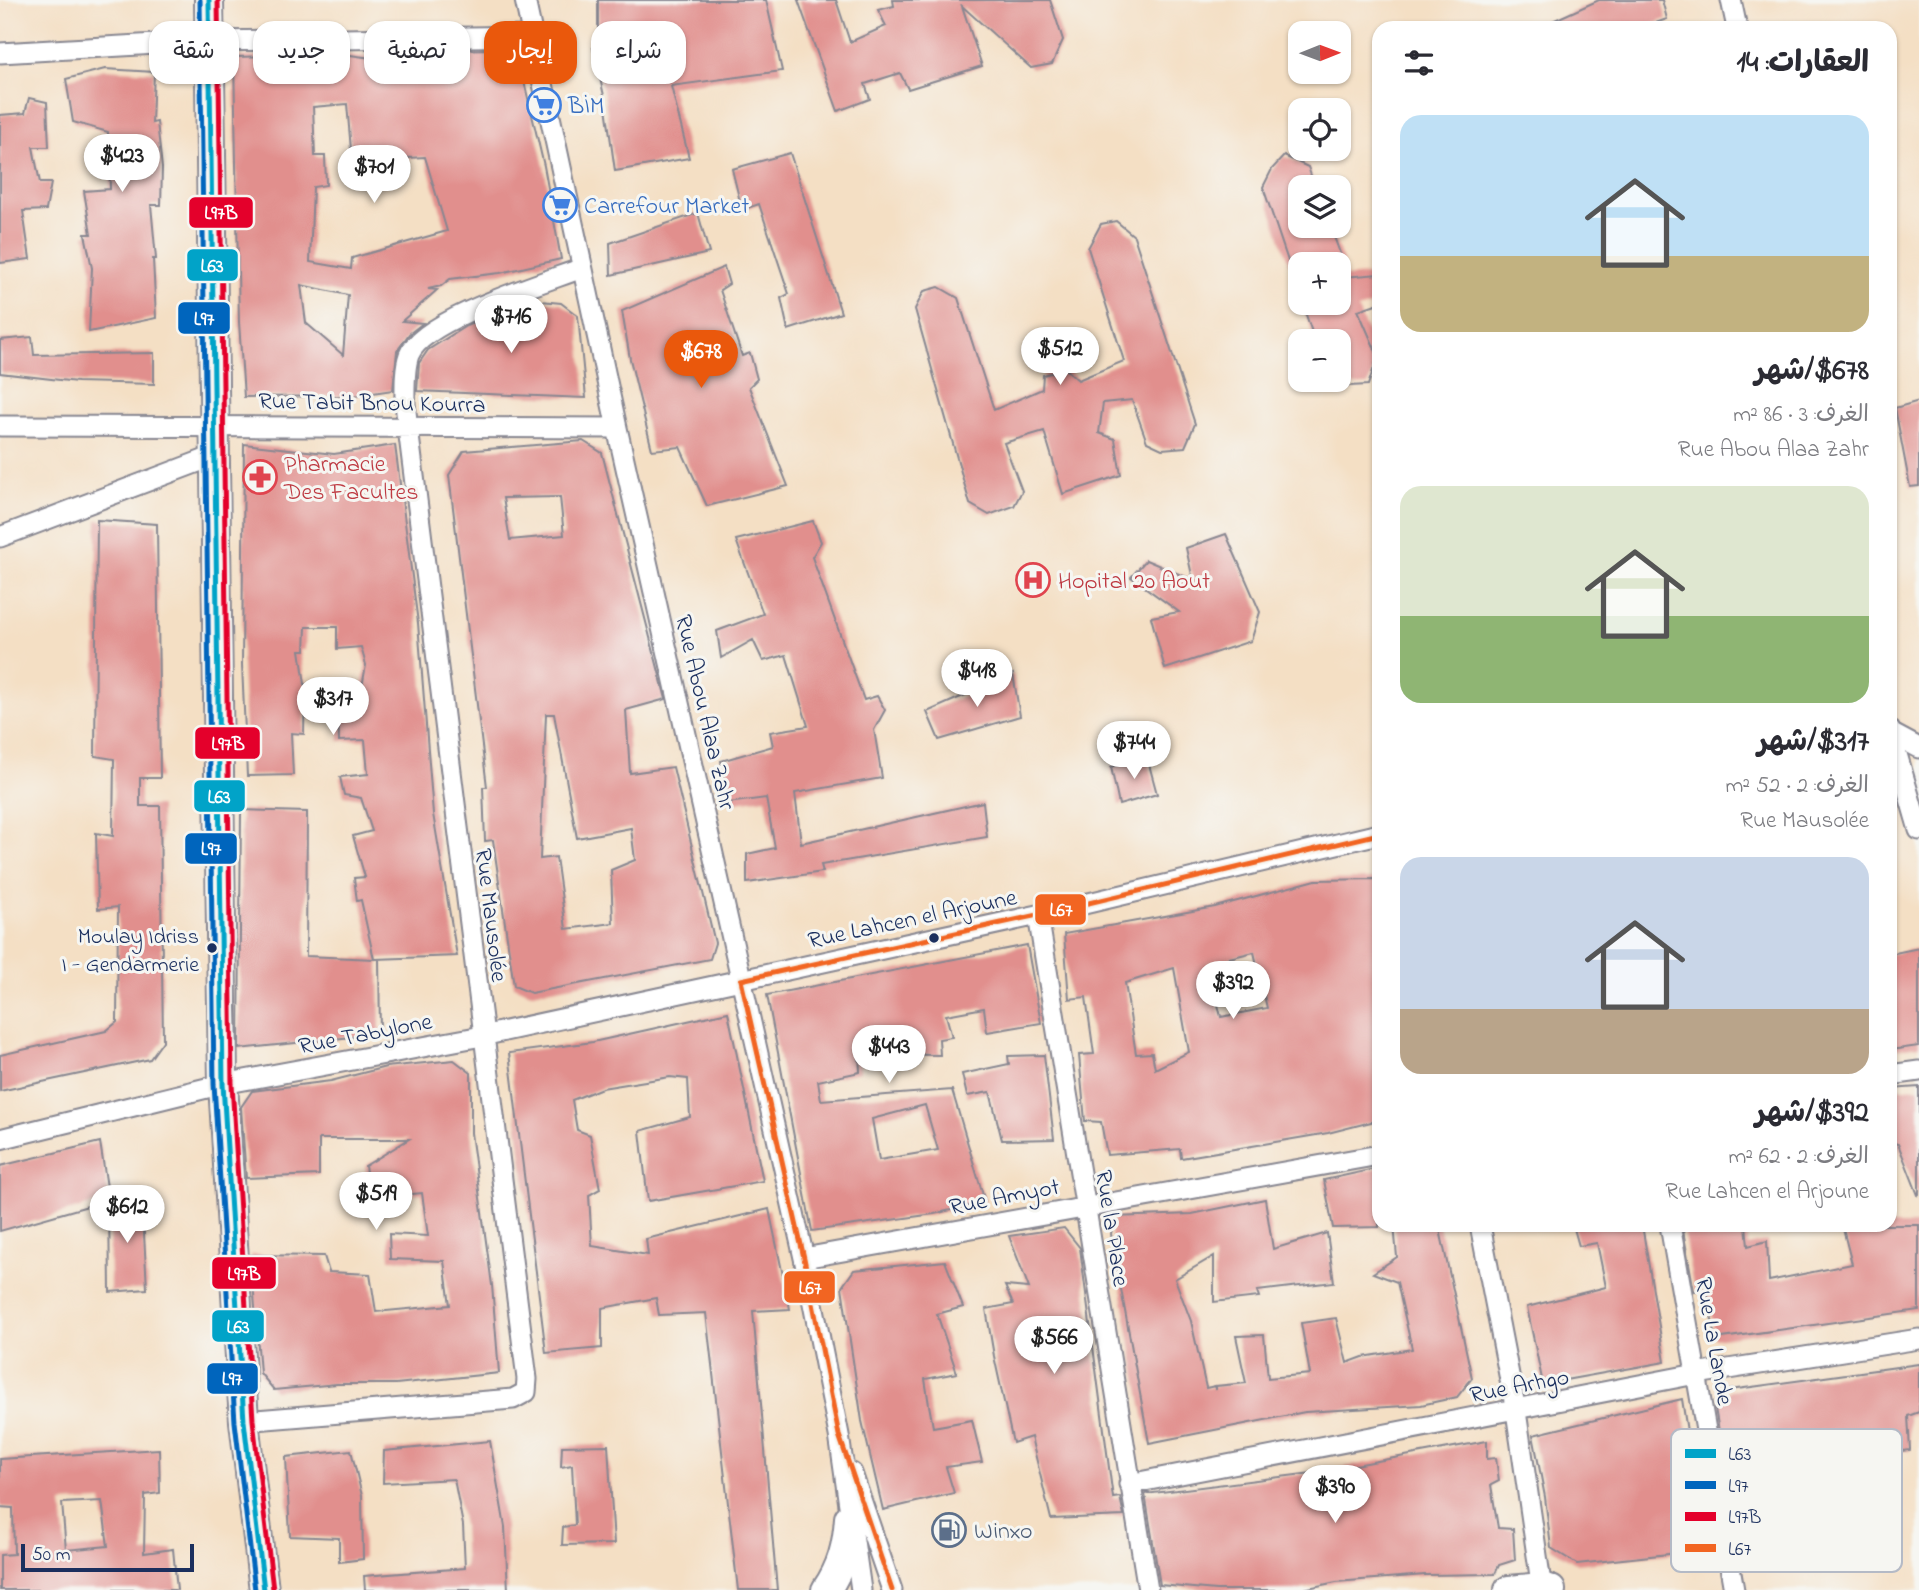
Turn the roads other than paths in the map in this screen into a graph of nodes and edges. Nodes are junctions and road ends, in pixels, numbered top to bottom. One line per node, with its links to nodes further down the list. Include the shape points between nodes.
1 (209, 0): 4 (street)
2 (525, 0): 5 (street, Rue Abou Alaa Zahr)
3 (1731, 0): 6 (street)
4 (209, 21)
5 (530, 21)
6 (1736, 21)
7 (484, 37): 8 (street)
8 (239, 41)
9 (149, 44): 10 (street)
10 (0, 52)
11 (210, 84): 14 (street)
12 (543, 84): 13 (street, Rue Abou Alaa Zahr)
13 (582, 268): 16 (street, Rue Mausolée, via 488,303 428,334 410,353); 17 (street, Rue Abou Alaa Zahr)
14 (214, 425): 15 (street, Rue Tabit Bnou Kourra); 16 (street, Rue Tabit Bnou Kourra); 18 (street)
15 (0, 426)
16 (407, 428): 17 (street, Rue Tabit Bnou Kourra); 27 (street, Rue Mausolée)
17 (617, 428): 26 (street, Rue Abou Alaa Zahr)
18 (214, 457): 19 (street); 30 (street)
19 (0, 537)
20 (1897, 736): 21 (street)
21 (1919, 748)
22 (1897, 756): 23 (street)
23 (1919, 830)
24 (1372, 836): 25 (street, Rue Lahcen el Arjoune)
25 (1038, 915): 26 (street, Rue Lahcen el Arjoune); 33 (street, Rue la Place)
26 (741, 981): 27 (street, Rue Tabylone); 36 (street, Rue Abou Alaa Zahr)
27 (482, 1036): 30 (street, Rue Tabylone); 40 (street, Rue Mausolée, via 526,1392 513,1399)
28 (1919, 1071): 29 (street)
29 (1897, 1074)
30 (223, 1084): 31 (street, Rue Tabylone); 40 (street)
31 (0, 1139)
32 (1372, 1156): 33 (street, Rue Amyot)
33 (1085, 1206): 36 (street, Rue Amyot); 43 (street, Rue la Place)
34 (1481, 1232): 39 (street)
35 (1671, 1232): 38 (street, Rue La Lande)
36 (804, 1258): 42 (street, Rue Abou Alaa Zahr)
37 (1919, 1339): 38 (street, Rue Arhgo)
38 (1696, 1374): 39 (street, Rue Arhgo); 41 (street, Rue La Lande)
39 (1516, 1411): 43 (street, Rue Arhgo); 46 (street)
40 (244, 1421): 47 (street)
41 (1706, 1429)
42 (839, 1435): 44 (street, Rue Abou Alaa Zahr); 50 (street, Rue Abou Alaa Zahr)
43 (1129, 1484): 51 (street, Rue la Place)
44 (849, 1518): 48 (street, via 845,1554); 49 (street, Rue Abou Alaa Zahr)
45 (1731, 1572): 53 (street, Rue La Lande)
46 (1545, 1589): 52 (street)
47 (264, 1590)
48 (826, 1590)
49 (861, 1590)
50 (892, 1590)
51 (1148, 1590)
52 (1509, 1590)
53 (1734, 1590)

